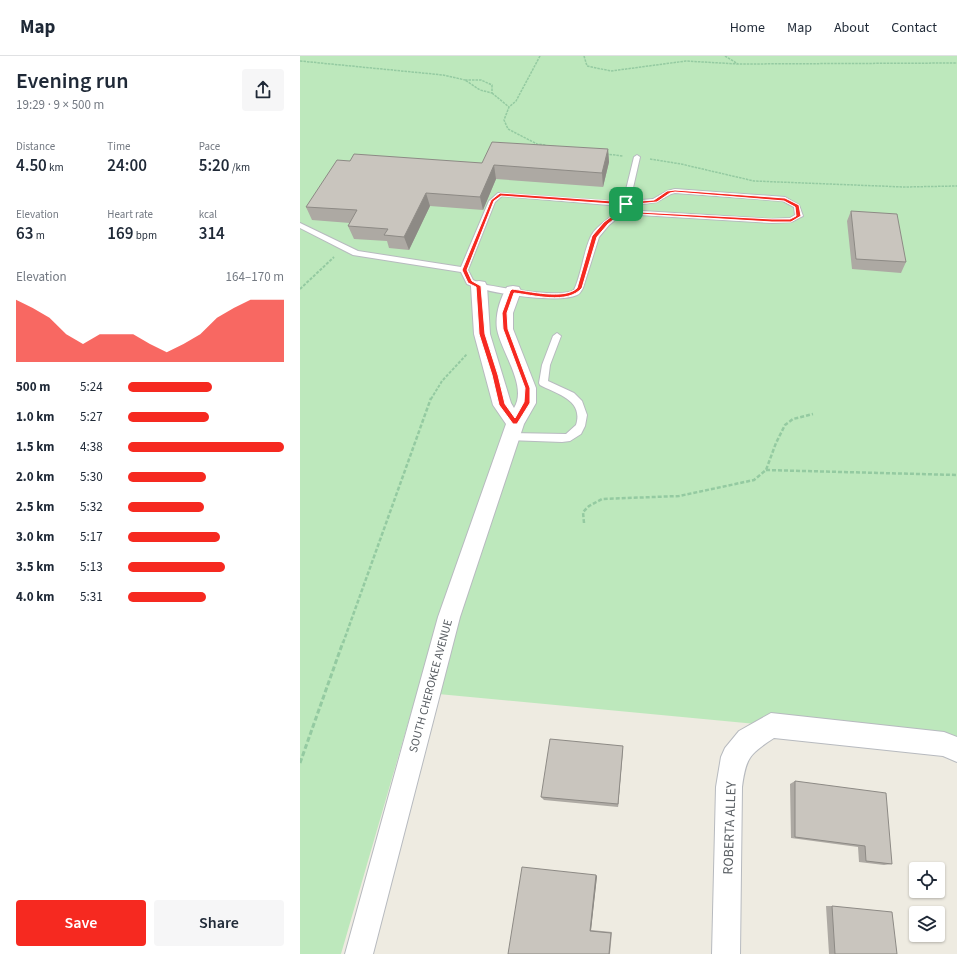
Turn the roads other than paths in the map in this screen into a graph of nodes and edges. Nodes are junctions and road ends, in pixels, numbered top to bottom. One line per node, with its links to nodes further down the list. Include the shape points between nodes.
1 (637, 157): 2 (lane)
2 (626, 204): 3 (lane); 3 (lane, via 655,201 675,191 785,199 797,206 798,216 791,220 772,221); 5 (lane, via 500,194 492,201)
3 (621, 212): 7 (lane, via 606,223 595,236 579,288 574,293 559,296)
4 (300, 225): 5 (lane, via 356,253)
5 (464, 270): 6 (lane, via 470,282)
6 (479, 286): 7 (lane); 9 (street, via 482,334 502,405)
7 (512, 291): 9 (street, SOUTH CHEROKEE AVENUE, via 505,313 506,329 527,388 527,403)
8 (557, 336): 9 (lane, via 546,365 543,383 574,398 582,411 582,426 578,432 566,438)
9 (513, 430): 11 (street, SOUTH CHEROKEE AVENUE, via 449,617)
10 (951, 747): 12 (street, ROBERTA ALLEY, via 771,725 748,740 734,757 729,787)
11 (359, 954)
12 (726, 954)

